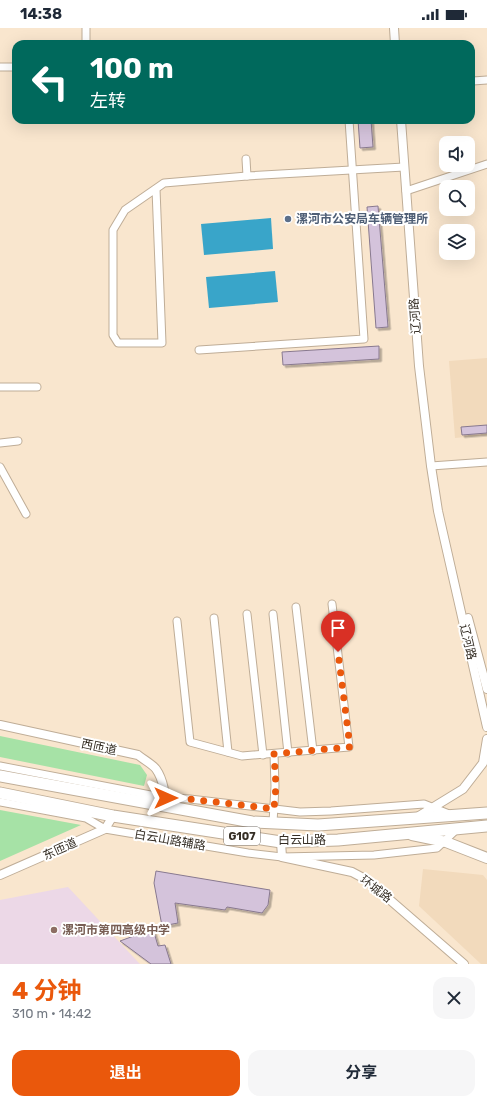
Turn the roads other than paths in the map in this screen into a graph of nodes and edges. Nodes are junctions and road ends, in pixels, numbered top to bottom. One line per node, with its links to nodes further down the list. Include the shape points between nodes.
1 (86, 28): 3 (street)
2 (394, 28): 4 (street)
3 (86, 40)
4 (395, 40)
5 (0, 67): 6 (street)
6 (12, 68)
7 (487, 80): 8 (street)
8 (475, 81)
9 (349, 124): 14 (street)
10 (401, 124): 13 (street, 辽河路)
11 (246, 159): 15 (street)
12 (487, 164): 17 (street)
13 (404, 167): 14 (street); 17 (street, 辽河路)
14 (352, 170): 15 (street); 18 (street, via 364,339)
15 (247, 176): 16 (street, via 164,183)
16 (156, 189): 16 (street, via 125,210 113,230 113,335 118,342 162,342)
17 (406, 191): 24 (street, 辽河路, via 419,366)
18 (199, 350)
19 (0, 387): 20 (street)
20 (36, 387)
21 (18, 441): 22 (street)
22 (0, 443)
23 (487, 462): 24 (street)
24 (431, 466): 26 (street, 辽河路)
25 (0, 467): 27 (street)
26 (438, 511): 34 (street, 辽河路); 36 (street, 辽河路)
27 (26, 514)
28 (332, 604): 38 (street, via 350,747)
29 (296, 607): 38 (street)
30 (247, 614): 42 (street)
31 (273, 614): 40 (street)
32 (214, 618): 39 (street)
33 (177, 621): 39 (street, via 190,742)
34 (487, 689)
35 (0, 725): 47 (street, 西匝道, via 138,756 156,769 163,784)
36 (487, 727)
37 (487, 739): 48 (street, via 483,763 473,777 463,789)
38 (313, 751): 40 (street)
39 (228, 752): 42 (street, via 242,756)
40 (288, 753): 41 (street)
41 (274, 754): 42 (street); 49 (street)
42 (263, 755)
43 (0, 766): 47 (street)
44 (0, 776): 47 (highway, 白云山路 / G107)
45 (0, 793): 51 (highway, 白云山路 / G107)
46 (0, 802): 56 (street, 白云山路辅路, via 86,818)
47 (165, 803): 49 (street, via 190,799); 54 (highway, 白云山路 / G107, via 252,822)
48 (434, 808): 49 (street, via 424,804 330,811 300,812); 52 (street); 53 (street)
49 (274, 809): 54 (street)
50 (487, 813): 52 (highway, 白云山路 / G107)
51 (113, 816): 56 (street); 59 (highway, 白云山路 / G107)
52 (455, 816): 53 (highway, 白云山路 / G107)
53 (411, 820): 54 (highway, 白云山路 / G107, via 318,825)
54 (273, 823)
55 (487, 826): 57 (highway, 白云山路 / G107)
56 (105, 829): 61 (street, 白云山路辅路, via 248,853); 63 (street, 东匝道)
57 (457, 829): 58 (highway, 白云山路 / G107); 60 (street, 白云山路辅路)
58 (412, 834): 59 (highway, 白云山路 / G107); 60 (main road)
59 (281, 842): 61 (street)
60 (444, 842): 61 (street, 白云山路辅路, via 438,848 374,855); 62 (main road)
61 (282, 856): 64 (street, 环城路, via 352,872 367,880)
62 (487, 858)
63 (0, 875)
64 (464, 964)

